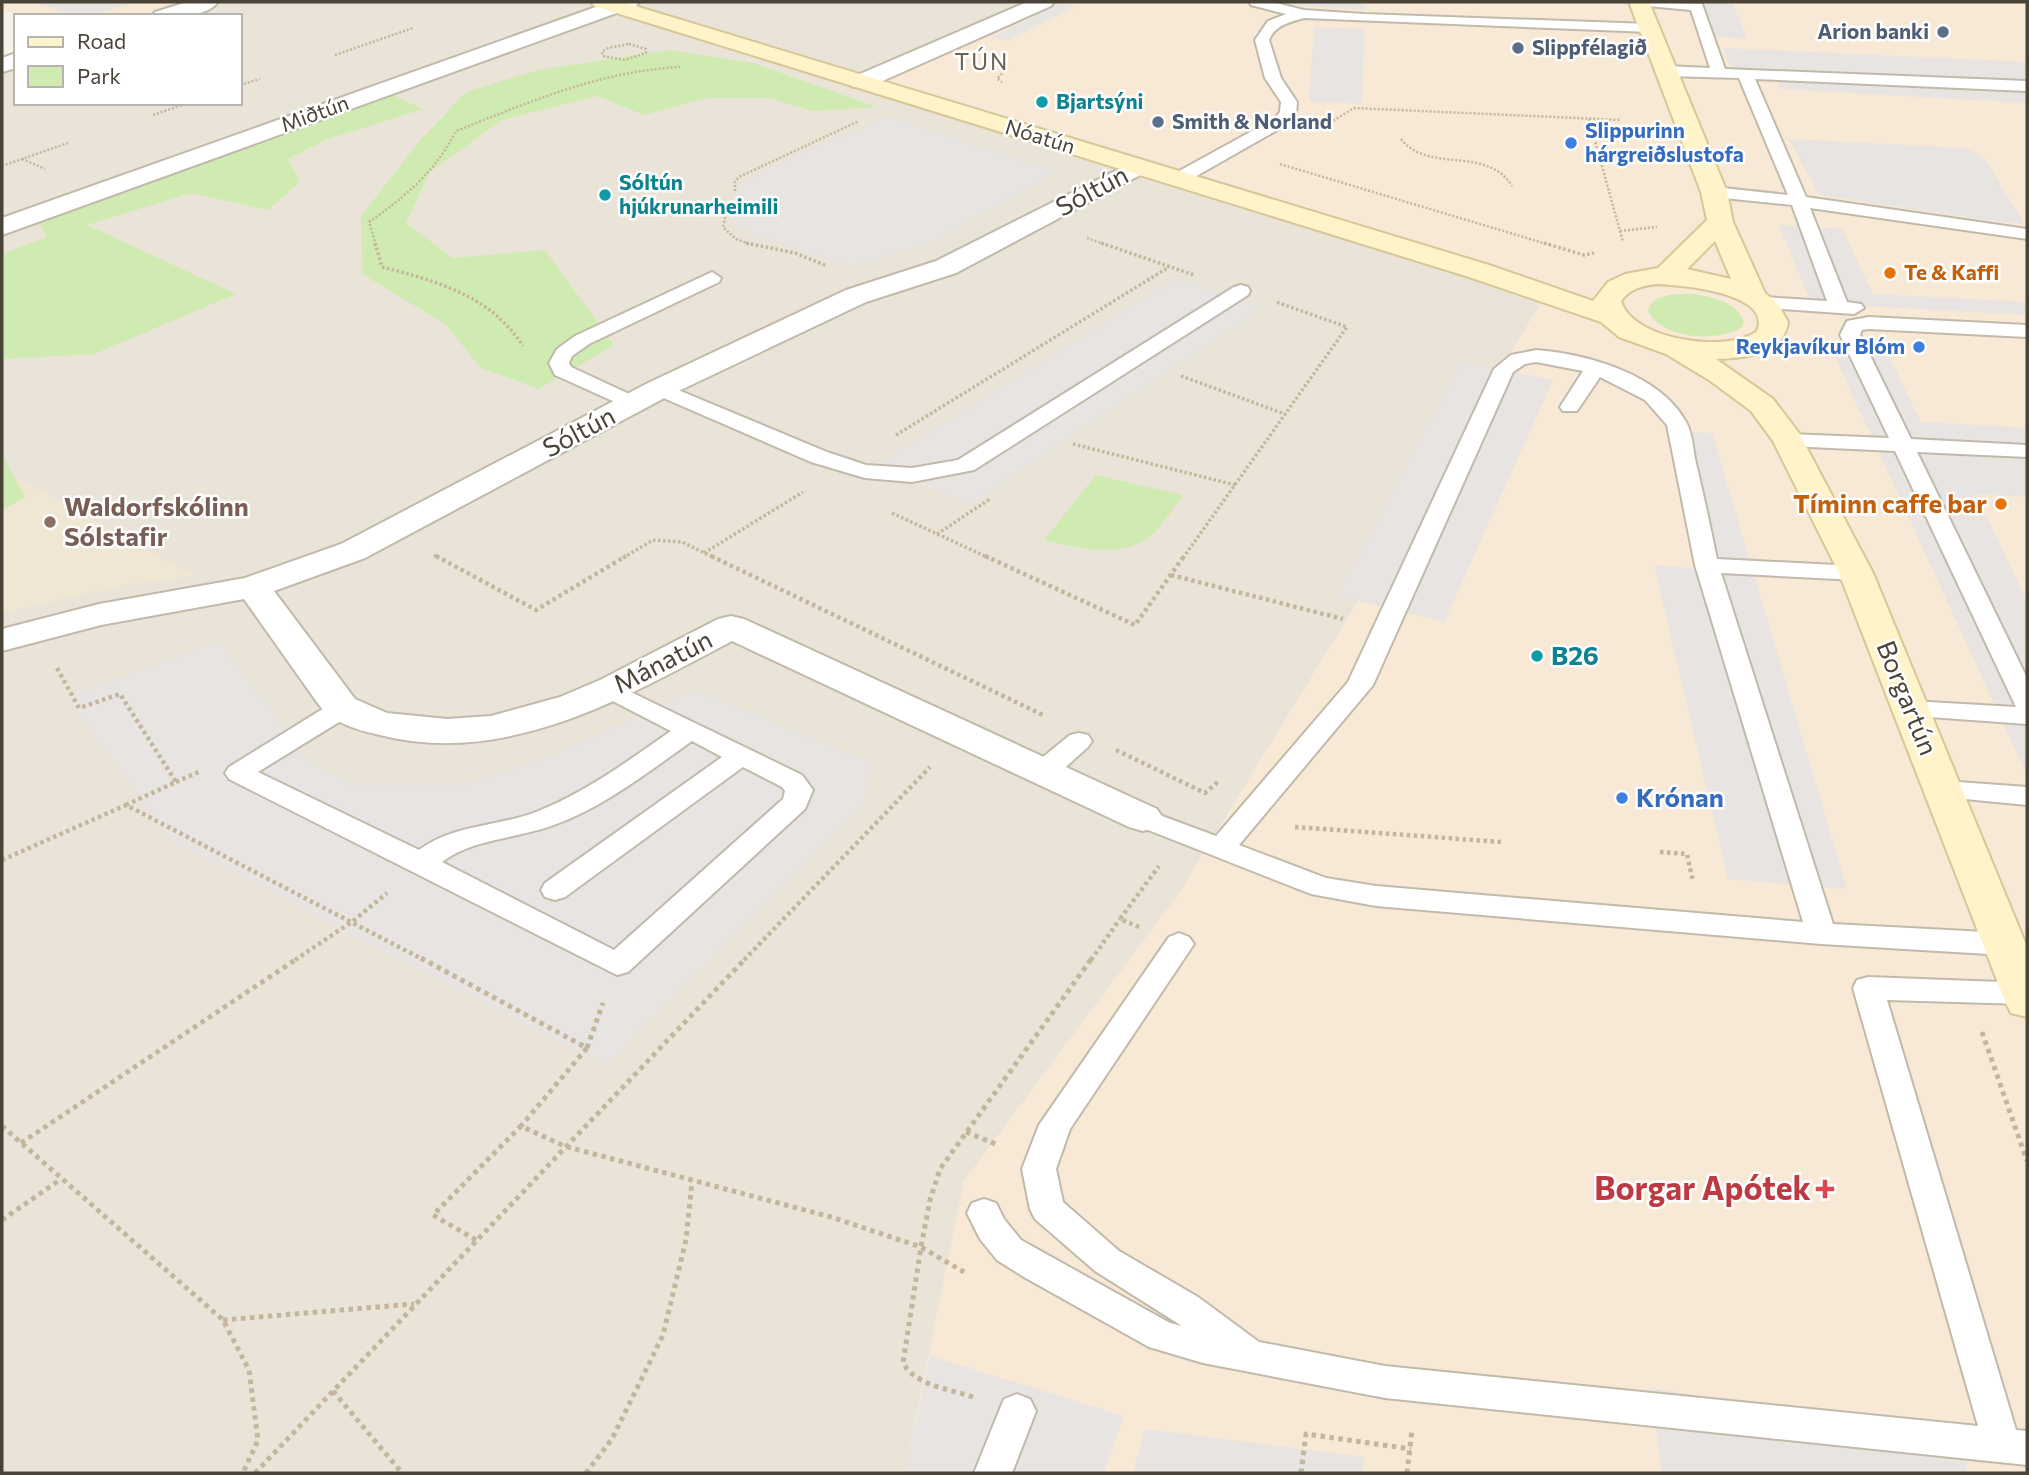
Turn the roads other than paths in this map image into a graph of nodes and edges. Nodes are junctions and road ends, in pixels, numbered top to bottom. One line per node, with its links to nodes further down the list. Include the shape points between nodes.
1 (208, 2): 8 (street)
2 (1044, 2): 14 (street)
3 (1256, 2): 9 (lane)
4 (1639, 2): 10 (street)
5 (1647, 2): 12 (lane, via 1696,5)
6 (615, 3): 14 (street, Nóatún); 21 (street, Miðtún)
7 (1340, 9): 9 (lane); 10 (lane)
8 (169, 14)
9 (1304, 14): 17 (lane, via 1270,26 1262,40 1273,78 1289,102 1284,118)
10 (1650, 28): 11 (street)
11 (1666, 71): 12 (lane); 18 (street)
12 (1719, 73): 13 (lane)
13 (1745, 74): 15 (lane); 19 (lane)
14 (862, 82): 16 (street, Nóatún)
15 (2027, 86)
16 (1137, 167): 17 (street, Nóatún); 36 (street, Sóltún, via 946,267 809,317)
17 (1178, 179): 23 (street, Nóatún)
18 (1714, 192): 19 (lane); 20 (street)
19 (1799, 201): 22 (lane); 29 (lane)
20 (1720, 222): 24 (street); 28 (street)
21 (2, 227)
22 (2027, 234)
23 (1479, 271): 26 (street, Nóatún); 30 (street, Nóatún)
24 (1665, 276): 26 (street); 28 (street, via 1722,284)
25 (712, 278): 36 (lane, via 582,340 558,363 562,371)
26 (1624, 284): 30 (street, via 1607,301)
27 (1241, 290): 36 (lane, via 966,465 947,471 905,476 843,468)
28 (1757, 300): 29 (lane); 33 (street, via 1772,315 1774,327)
29 (1839, 307): 31 (lane)
30 (1611, 316): 34 (street, Borgartún, via 1636,335)
31 (2027, 317)
32 (2027, 331): 40 (lane, via 1854,325 1850,335)
33 (1760, 342): 34 (street, Borgartún, via 1732,350); 37 (street)
34 (1676, 348): 37 (street, Borgartún)
35 (1595, 369): 38 (lane); 42 (lane, via 1651,395 1677,424); 58 (lane, via 1536,356 1521,358 1504,369 1360,685)
36 (646, 396): 44 (street, Sóltún, via 353,551)
37 (1762, 405): 39 (street, Borgartún)
38 (1570, 407)
39 (1788, 440): 40 (lane); 43 (street, Borgartún)
40 (1902, 444): 41 (lane); 47 (lane)
41 (2027, 451)
42 (1707, 565): 43 (lane); 61 (lane)
43 (1856, 573): 49 (street, Borgartún)
44 (253, 587): 45 (street, Sóltún, via 99,615); 48 (street)
45 (2, 640)
46 (608, 689): 48 (street, Mánatún, via 551,715 474,731 393,727); 51 (lane); 54 (street, Mánatún, via 731,627)
47 (2027, 704)
48 (343, 708): 59 (lane, via 237,774)
49 (1911, 709): 50 (lane); 55 (street, Borgartún)
50 (2027, 716)
51 (690, 730): 53 (lane); 59 (lane, via 576,805 544,819 463,839)
52 (1079, 741): 54 (lane)
53 (741, 756): 59 (lane, via 792,781 799,790 795,803 617,964); 60 (lane)
54 (1041, 772): 57 (street, Mánatún)
55 (1944, 790): 56 (lane); 63 (street, Borgartún)
56 (2027, 796)
57 (1143, 818): 58 (lane)
58 (1220, 849): 61 (lane, via 1321,887 1376,896)
59 (421, 863)
60 (555, 890)
61 (1821, 934): 63 (lane)
62 (1178, 944): 66 (lane, via 1055,1125 1039,1169 1047,1209 1107,1261)
63 (2005, 944): 64 (street, Borgartún)
64 (2026, 997): 68 (lane, via 1868,988)
65 (984, 1213): 66 (lane, via 1009,1250 1105,1307 1162,1336)
66 (1252, 1355): 68 (lane, via 1385,1382)
67 (1017, 1411): 69 (lane)
68 (2014, 1446)
69 (993, 1473)

